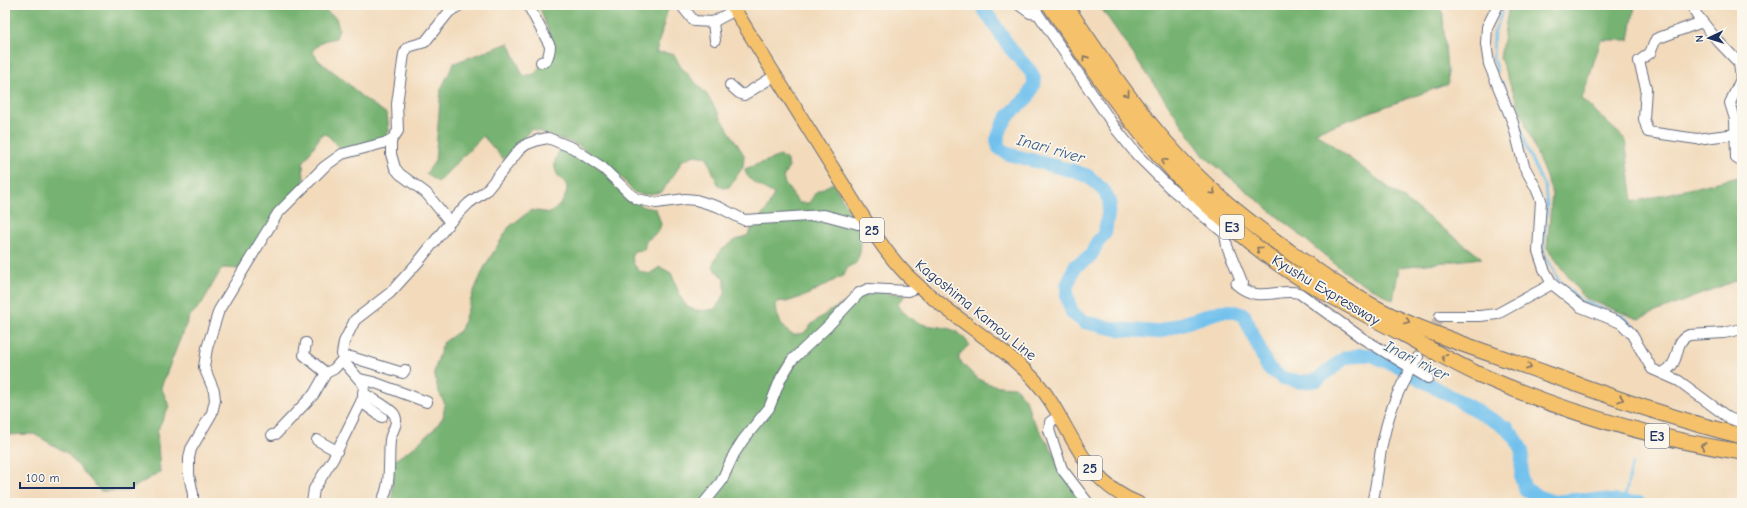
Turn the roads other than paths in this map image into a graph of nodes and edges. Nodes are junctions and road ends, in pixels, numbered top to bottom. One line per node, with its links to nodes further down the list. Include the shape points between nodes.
1 (460, 5): 17 (street, via 449,12 425,42 408,47 404,54 397,104 398,130)
2 (528, 5): 13 (street, via 550,46 546,61)
3 (681, 5): 10 (street, via 694,21)
4 (1019, 5): 9 (street, via 1030,13)
5 (1065, 5): 40 (highway, Kyushu Expressway / E3, one-way to 40, via 1148,122 1179,158 1242,216 1360,299 1425,330 1584,387)
6 (1498, 5): 21 (street, via 1487,27 1489,64 1513,123 1524,166 1541,200 1538,251)
7 (1693, 5): 11 (street)
8 (733, 7): 10 (street); 14 (main road, Kagoshima Kamou Line / 25)
9 (1040, 8): 28 (street, via 1116,129 1137,155 1170,188 1225,234 1242,283 1236,284 1262,296 1299,293 1374,346); 43 (highway, Kyushu Expressway / E3, one-way to 9, via 1649,433 1575,412 1522,392 1447,358 1305,281 1234,229 1168,166)
10 (713, 22): 12 (street)
11 (1702, 22): 16 (street, via 1739,63 1741,79 1730,103); 16 (street, via 1656,39 1650,53 1639,61 1646,88 1644,119 1648,132 1697,139)
12 (715, 40)
13 (541, 62)
14 (776, 75): 15 (street, via 744,95); 20 (main road, Kagoshima Kamou Line / 25)
15 (730, 85)
16 (1736, 134): 18 (street, via 1736,158)
17 (391, 141): 19 (street, via 395,168 426,193); 44 (street, via 342,154 324,167 278,213 219,310 204,367 215,400 212,412 191,449 189,458)
18 (1742, 162)
19 (450, 222): 20 (street, via 468,203 486,191 527,144 548,138 572,148 603,168 638,199 656,203 696,200 719,207 744,220 824,215 858,224); 27 (street, via 390,293 355,320 344,342)
20 (867, 223): 22 (main road, Kagoshima Kamou Line / 25, via 895,261)
21 (1552, 284): 23 (street, via 1497,314); 31 (street, via 1581,307 1620,323 1631,333 1652,369)
22 (920, 286): 36 (main road, Kagoshima Kamou Line / 25, via 1031,376); 47 (street, via 908,291 868,289 859,293 792,360 781,378 769,408 743,440 721,482)
23 (1440, 316)
24 (1742, 330): 31 (street, via 1685,337 1679,344 1672,365)
25 (306, 343): 30 (street, via 304,355)
26 (1418, 357): 28 (street)
27 (343, 359): 29 (street, via 351,357 403,373); 30 (street); 33 (street)
28 (1412, 367): 32 (street); 50 (street, via 1384,436)
29 (405, 370)
30 (326, 373): 39 (street, via 314,394 276,434)
31 (1662, 373): 38 (street, via 1679,381 1729,418)
32 (1428, 378)
33 (360, 379): 34 (street, via 364,385); 35 (street)
34 (362, 397): 37 (street); 42 (street); 46 (street, via 393,413 396,419 390,440 388,484)
35 (427, 402)
36 (1059, 416): 48 (street, via 1050,422 1049,430 1062,469); 49 (main road, Kagoshima Kamou Line / 25, via 1091,469 1108,486)
37 (382, 417)
38 (1742, 423)
39 (272, 435)
40 (1742, 436)
41 (317, 440): 42 (street)
42 (337, 451): 45 (street, via 314,489)
43 (1742, 452)
44 (193, 503)
45 (312, 503)
46 (381, 503)
47 (704, 503)
48 (1088, 503)
49 (1138, 503)
50 (1372, 503)

